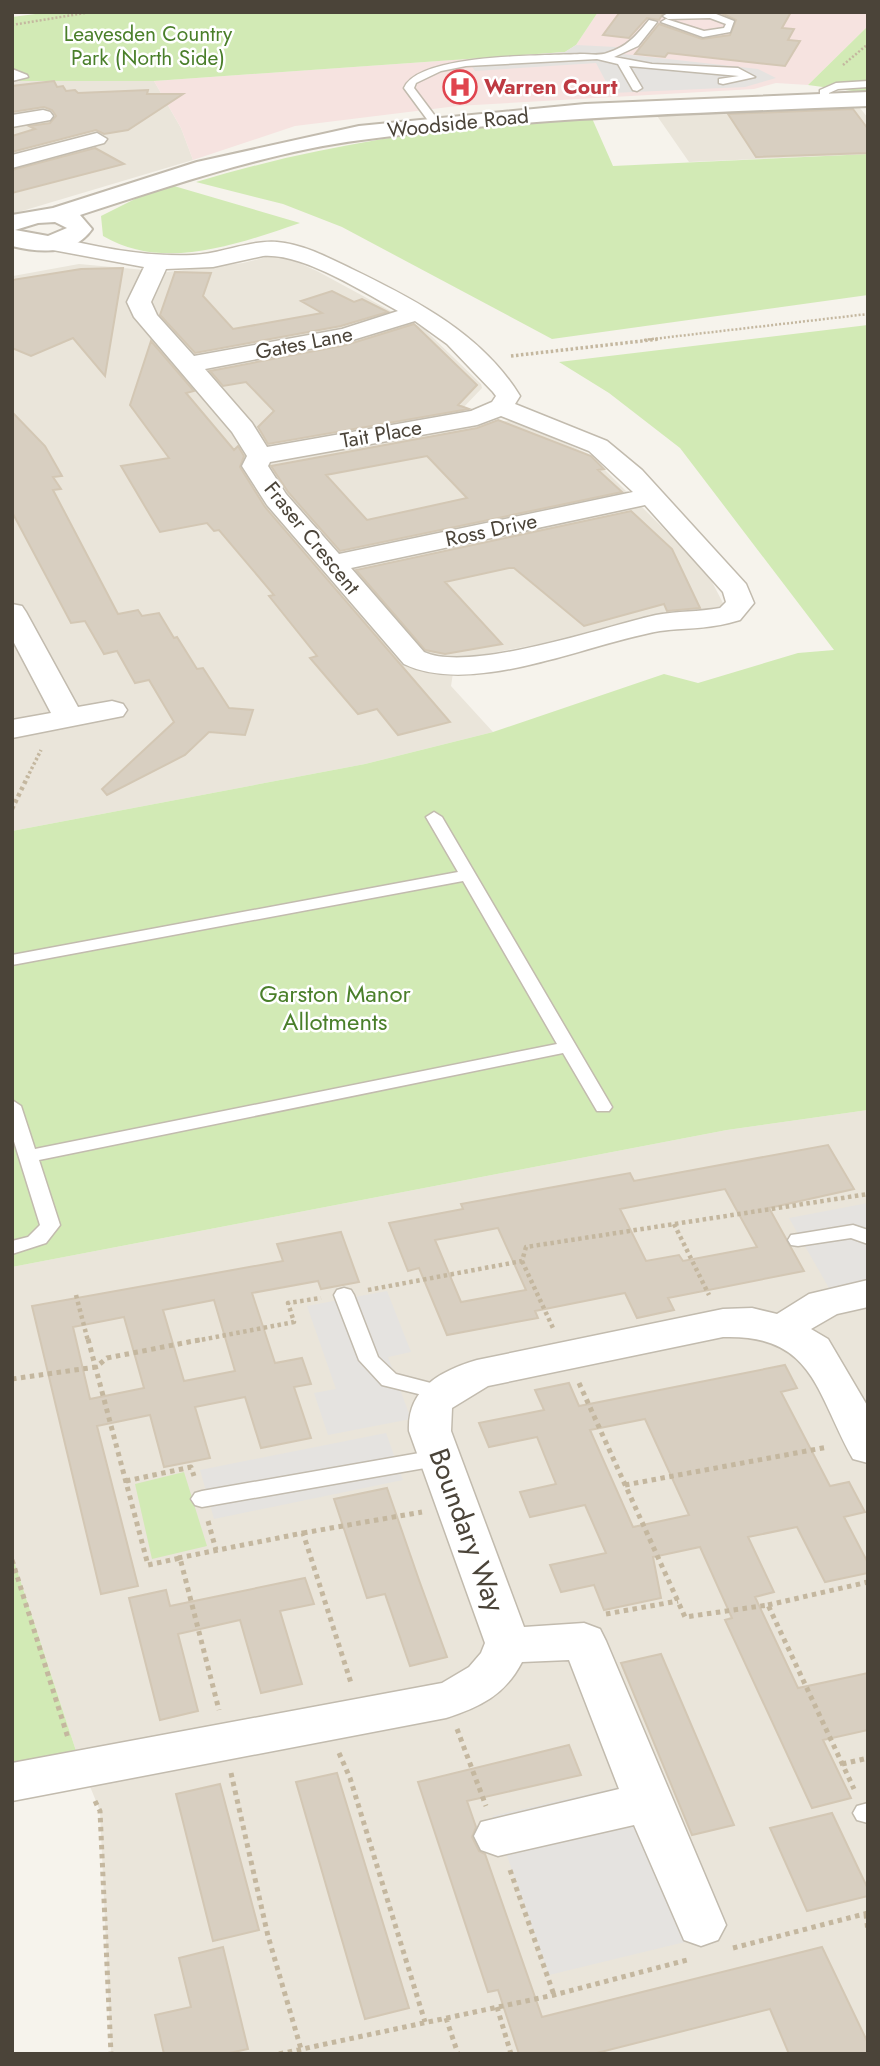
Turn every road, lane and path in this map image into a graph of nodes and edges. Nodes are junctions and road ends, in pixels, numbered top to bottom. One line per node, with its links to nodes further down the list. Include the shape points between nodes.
1 (91, 12): 3 (path)
2 (667, 19): 4 (lane); 4 (lane, via 711,15 731,23 727,30); 6 (lane, via 648,17 652,22 635,44)
3 (12, 25)
4 (708, 34): 5 (lane)
5 (709, 47)
6 (607, 57): 7 (lane); 14 (lane, via 466,63 431,71 412,81 409,88)
7 (622, 62): 9 (lane, via 738,71 750,77); 10 (lane)
8 (12, 72): 12 (lane, via 23,77)
9 (723, 81)
10 (637, 88)
11 (867, 97): 14 (street, Woodside Road, via 573,111)
12 (14, 106): 13 (street)
13 (43, 116)
14 (436, 124): 17 (street, Woodside Road, via 294,145 205,167)
15 (97, 139): 16 (street)
16 (12, 162)
17 (99, 202): 18 (street, Woodside Road); 19 (street, Woodside Road)
18 (52, 216): 19 (street); 20 (street, Woodside Road, via 33,217)
19 (77, 228): 21 (street); 22 (street)
20 (15, 236): 21 (street)
21 (50, 243): 22 (street)
22 (113, 254): 23 (street)
23 (158, 262): 24 (street, via 213,260 282,249); 27 (street, Fraser Crescent, via 139,302)
24 (418, 313): 26 (street, via 440,327); 27 (street, Gates Lane, via 346,335)
25 (868, 314): 26 (path)
26 (476, 362): 28 (street, via 508,396)
27 (187, 365): 29 (street, Fraser Crescent, via 243,428)
28 (502, 407): 29 (street, Tait Place, via 477,417); 30 (street, via 598,446)
29 (260, 456): 31 (street, Fraser Crescent, via 255,466 275,499)
30 (651, 496): 31 (street, Ross Drive); 31 (street, Fraser Crescent, via 736,590 737,609 719,617 659,623 458,668 432,666 414,657)
31 (331, 564)
32 (12, 612): 34 (street)
33 (112, 710): 34 (street)
34 (58, 720): 35 (street); 36 (path)
35 (12, 729)
36 (12, 809)
37 (434, 817): 38 (lane)
38 (468, 875): 39 (lane); 40 (lane)
39 (12, 960)
40 (568, 1047): 42 (lane); 43 (lane)
41 (12, 1106): 43 (lane)
42 (603, 1107)
43 (29, 1156): 48 (lane, via 50,1225 37,1242)
44 (868, 1194): 45 (path)
45 (674, 1224): 49 (path, via 526,1247); 53 (path)
46 (868, 1238): 47 (lane, via 853,1231)
47 (799, 1240)
48 (12, 1248)
49 (522, 1261): 52 (path); 55 (path)
50 (868, 1293): 54 (street, via 809,1308)
51 (76, 1295): 56 (path)
52 (344, 1295): 56 (path, via 288,1303 294,1322 107,1358); 58 (lane, via 369,1360 389,1380)
53 (723, 1323): 54 (street, via 752,1322); 55 (street)
54 (784, 1330): 59 (street, via 814,1349)
55 (567, 1357): 58 (street, via 477,1374); 61 (path)
56 (96, 1367): 57 (path); 65 (path, via 148,1565)
57 (12, 1379)
58 (443, 1393): 60 (street, Boundary Way, via 429,1413 430,1431)
59 (866, 1444): 61 (path)
60 (442, 1460): 62 (lane); 63 (street, Boundary Way)
61 (625, 1485): 68 (path)
62 (202, 1499)
63 (458, 1505): 64 (path); 71 (street, Boundary Way)
64 (303, 1533): 65 (path); 72 (path)
65 (174, 1559): 73 (path, via 180,1558)
66 (12, 1560): 76 (path)
67 (868, 1583): 69 (path)
68 (678, 1601): 69 (path, via 685,1617); 70 (path, via 572,1620)
69 (768, 1605): 75 (path)
70 (584, 1641): 71 (street, via 532,1646); 78 (street)
71 (507, 1643): 72 (street, Boundary Way, via 495,1671 474,1688 446,1700)
72 (346, 1719): 73 (street, Boundary Way); 87 (path)
73 (227, 1741): 76 (street, Boundary Way); 88 (path, via 235,1798 259,1898)
74 (868, 1758): 75 (path)
75 (842, 1764): 79 (path)
76 (78, 1769): 77 (street, Boundary Way); 89 (path, via 100,1811)
77 (12, 1782)
78 (648, 1802): 80 (street); 82 (street)
79 (867, 1813)
80 (498, 1836)
81 (866, 1914): 83 (path)
82 (701, 1926)
83 (868, 1932)
84 (554, 1995): 85 (path)
85 (497, 2007): 86 (path); 92 (path)
86 (446, 2018): 87 (path); 91 (path)
87 (425, 2022): 88 (path)
88 (301, 2049): 90 (path)
89 (111, 2054)
90 (279, 2054)
91 (458, 2054)
92 (511, 2054)

